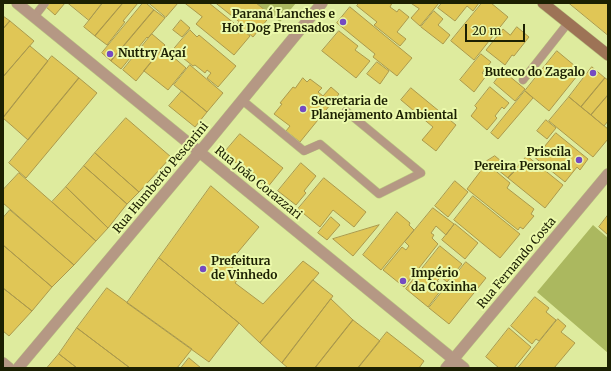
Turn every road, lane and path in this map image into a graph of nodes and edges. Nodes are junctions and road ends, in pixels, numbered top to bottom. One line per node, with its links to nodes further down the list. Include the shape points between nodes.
1 (17, 3): 5 (street, Rua João Corazzari)
2 (45, 3): 5 (lane)
3 (322, 3): 9 (street, Rua Humberto Pescarini)
4 (543, 3): 6 (main road)
5 (34, 17): 11 (street, Rua João Corazzari)
6 (568, 23): 7 (main road); 8 (lane)
7 (608, 55)
8 (523, 80)
9 (242, 100): 10 (lane, via 304,151 320,144 379,194 421,173); 11 (street, Rua Humberto Pescarini)
10 (346, 111)
11 (200, 152): 13 (street, Rua João Corazzari); 16 (street, Rua Humberto Pescarini)
12 (608, 174): 13 (street, Rua Fernando Costa)
13 (453, 359): 17 (street, Rua Fernando Costa); 18 (street, Rua João Corazzari)
14 (3, 363): 15 (street)
15 (9, 368)
16 (18, 368)
17 (446, 368)
18 (464, 368)

